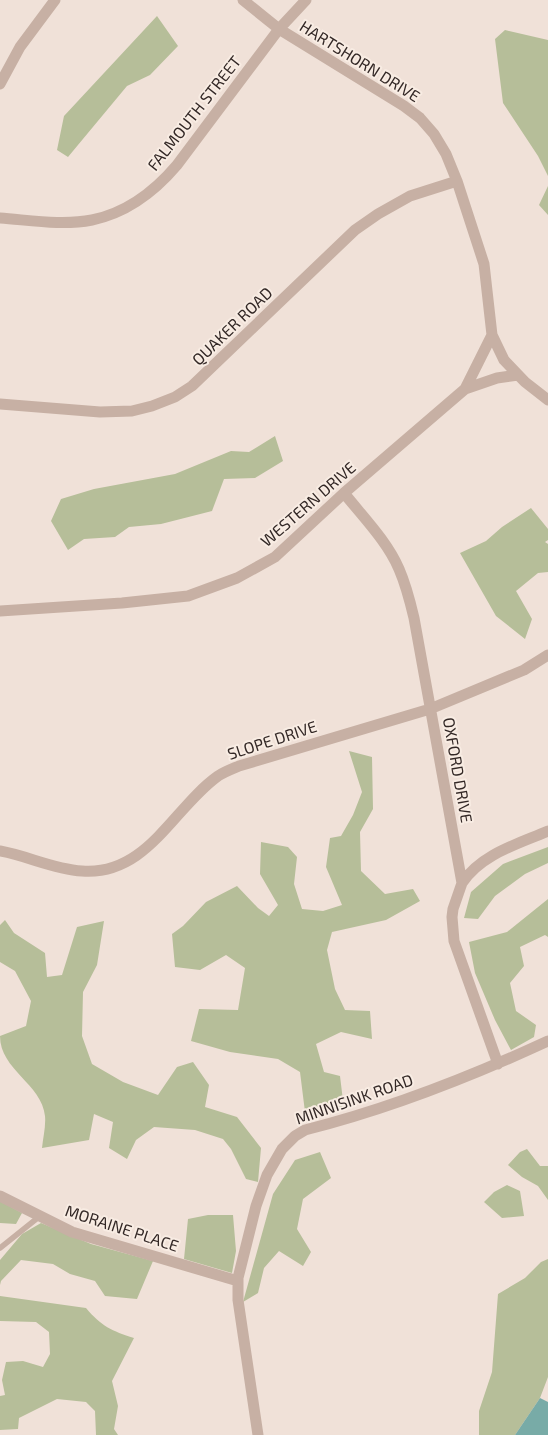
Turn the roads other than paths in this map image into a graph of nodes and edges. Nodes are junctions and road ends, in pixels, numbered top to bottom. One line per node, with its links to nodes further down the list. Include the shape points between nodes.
1 (55, 0): 5 (street, via 20,47)
2 (243, 0): 4 (street, HARTSHORN DRIVE)
3 (306, 0): 4 (street, FALMOUTH STREET)
4 (279, 29): 6 (street, HARTSHORN DRIVE, via 420,118 446,154); 7 (street, FALMOUTH STREET, via 177,165 148,194 114,213 91,220 67,222)
5 (0, 84)
6 (457, 181): 8 (street, HARTSHORN DRIVE, via 484,264); 12 (street, QUAKER ROAD, via 410,196 355,230 192,386 175,397 132,411 100,412)
7 (0, 218)
8 (492, 335): 9 (street, HARTSHORN DRIVE, via 504,360); 10 (street, WESTERN DRIVE)
9 (518, 375): 10 (street, WESTERN DRIVE); 11 (street, HARTSHORN DRIVE)
10 (465, 389): 13 (street, WESTERN DRIVE)
11 (548, 400)
12 (0, 404)
13 (344, 493): 14 (street, WESTERN DRIVE, via 275,557 237,578 188,596); 16 (street, OXFORD DRIVE, via 386,547 407,589)
14 (0, 611)
15 (548, 655): 16 (street, SLOPE DRIVE, via 524,670)
16 (430, 709): 18 (street, SLOPE DRIVE, via 219,774 193,797 148,847 120,866 102,871 82,871); 19 (street, OXFORD DRIVE)
17 (548, 831): 19 (street, via 488,857)
18 (0, 852)
19 (462, 883): 21 (street, OXFORD DRIVE, via 453,909 454,941)
20 (548, 1041): 21 (street, MINNISINK ROAD)
21 (498, 1064): 25 (street, MINNISINK ROAD, via 295,1136 282,1149 267,1175)
22 (0, 1196): 23 (street, MORAINE PLACE)
23 (40, 1216): 24 (lane); 25 (street, MORAINE PLACE, via 72,1232)
24 (0, 1248)
25 (238, 1281): 26 (street, MINNISINK ROAD)
26 (258, 1435)

